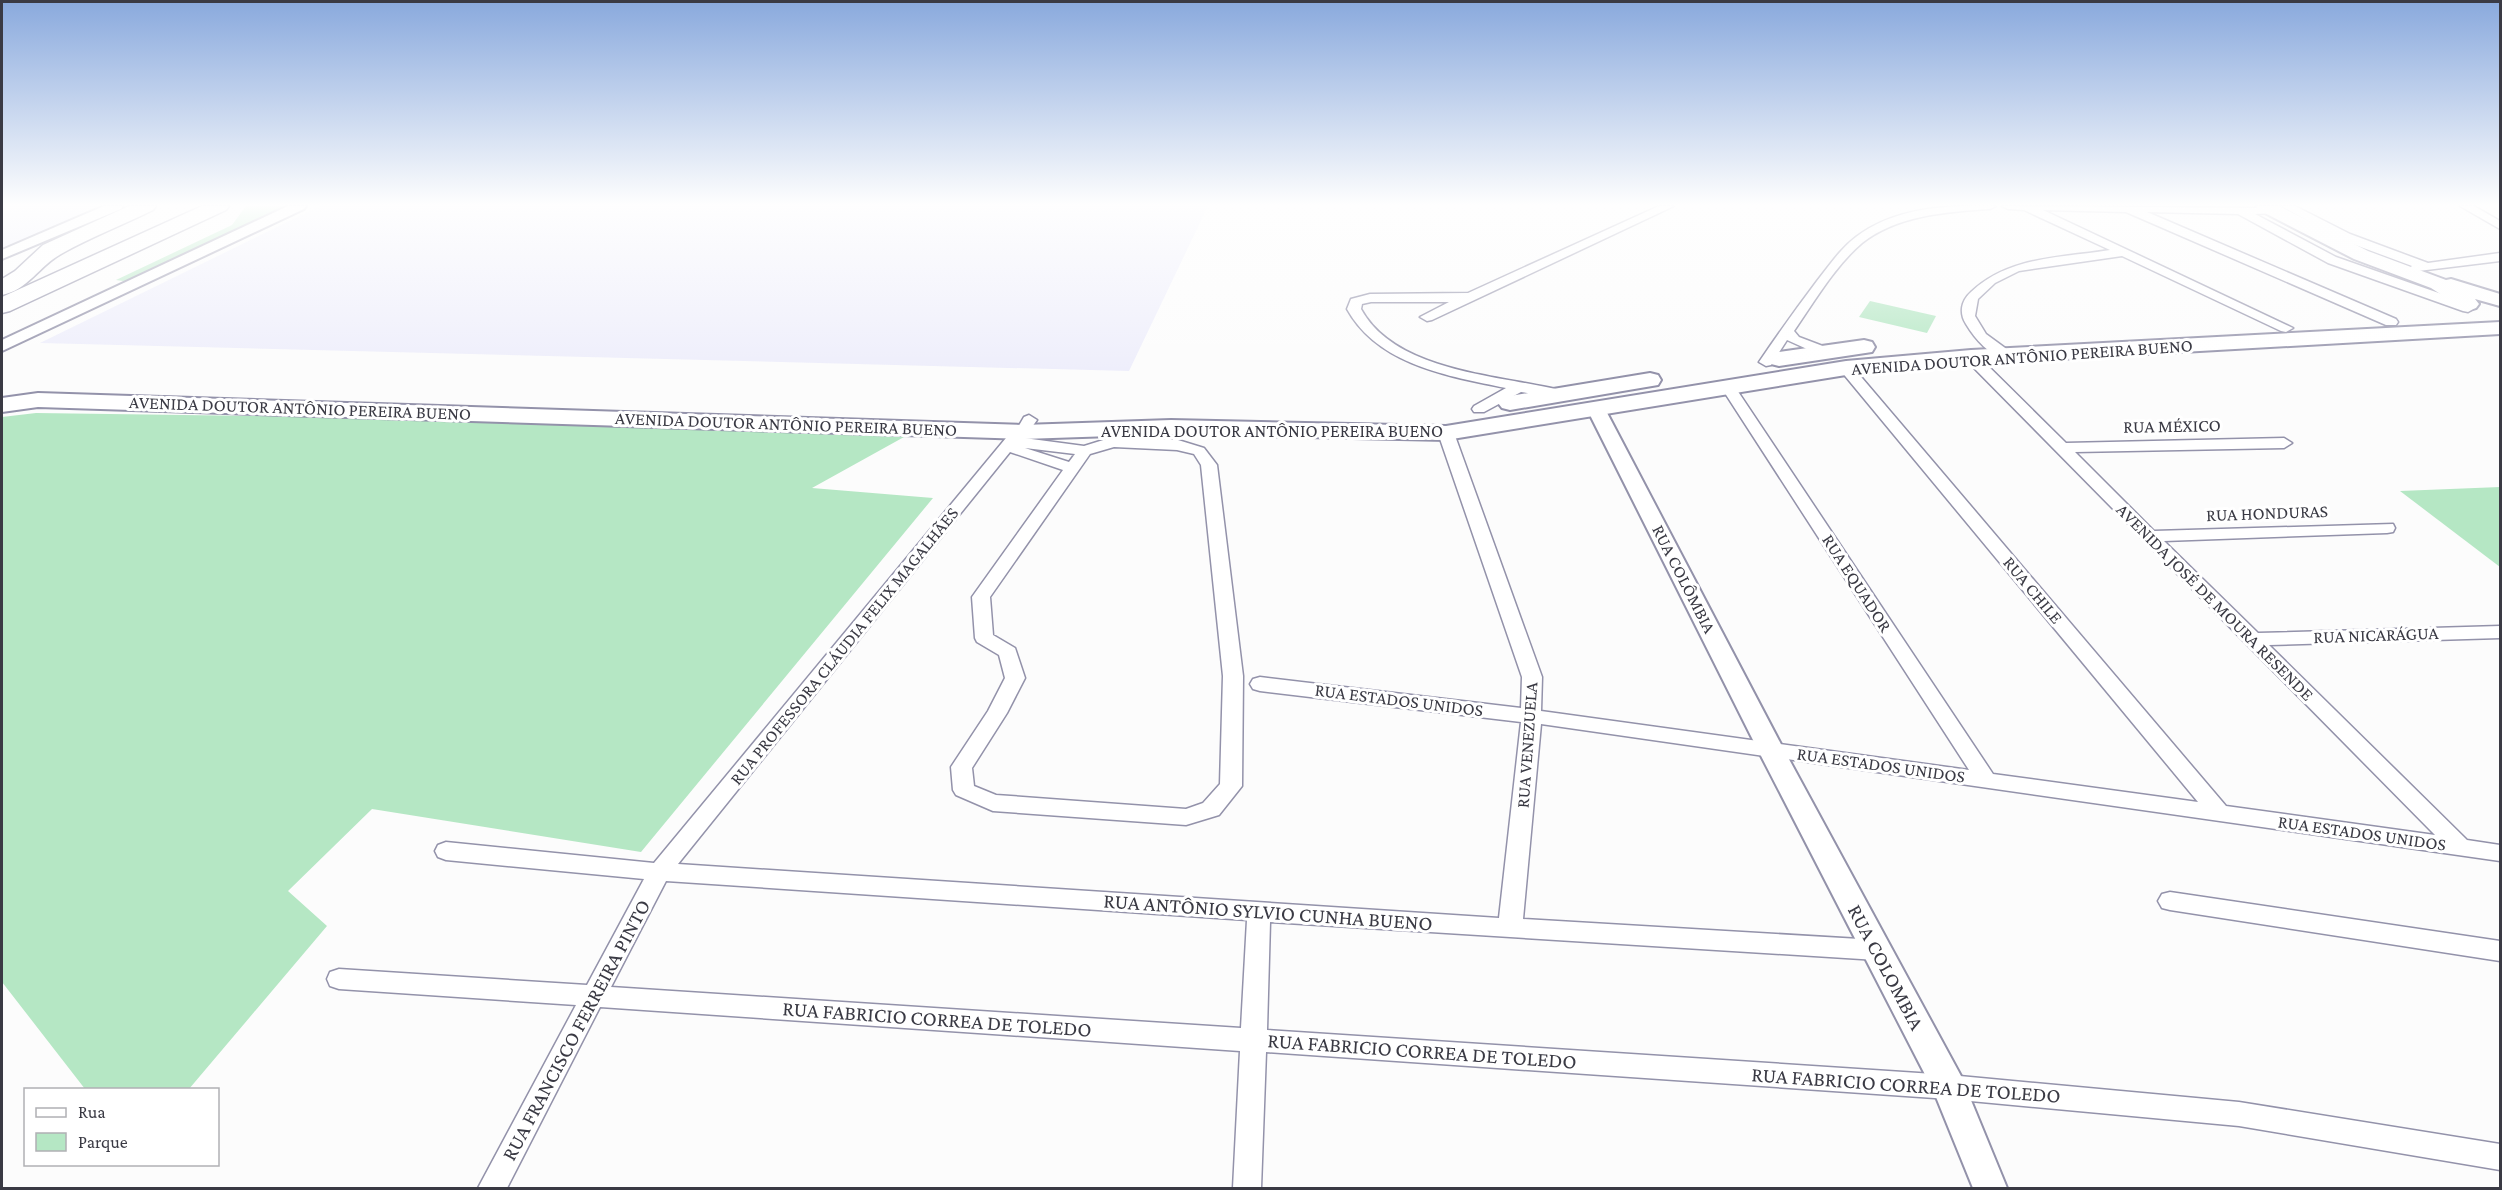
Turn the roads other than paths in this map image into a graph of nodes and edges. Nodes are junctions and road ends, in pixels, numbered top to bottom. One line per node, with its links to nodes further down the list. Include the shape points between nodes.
1 (39, 262): 14 (highway)
2 (67, 262): 14 (highway)
3 (98, 262): 17 (highway)
4 (182, 262): 25 (street)
5 (1545, 262): 15 (street)
6 (1838, 262): 24 (street)
7 (2059, 262): 27 (street, AVENIDA JOSÉ DE MOURA RESENDE, via 2016,268 1991,280 1972,298 1968,316)
8 (2143, 262): 22 (street)
9 (2252, 262): 20 (street)
10 (2336, 262): 18 (street)
11 (2384, 262): 13 (main road)
12 (2477, 262): 13 (street)
13 (2417, 271): 16 (main road); 18 (main road, via 2453,292)
14 (2, 290)
15 (1467, 297): 19 (street); 33 (street, via 1370,298 1356,302 1354,309 1363,326 1381,343 1432,365)
16 (2500, 301): 18 (main road, AVENIDA DOUTOR ANTÔNIO PEREIRA BUENO, via 2472,300)
17 (2, 306)
18 (2470, 308): 20 (main road, AVENIDA DOUTOR ANTÔNIO PEREIRA BUENO, via 2453,318); 21 (main road)
19 (1426, 317)
20 (2391, 322): 22 (main road, AVENIDA DOUTOR ANTÔNIO PEREIRA BUENO)
21 (2500, 323)
22 (2286, 328): 27 (main road, AVENIDA DOUTOR ANTÔNIO PEREIRA BUENO)
23 (2500, 328): 27 (main road, AVENIDA DOUTOR ANTÔNIO PEREIRA BUENO, via 2007,356)
24 (1786, 330): 28 (street, via 1794,339); 30 (street)
25 (26, 336): 26 (street); 29 (street)
26 (2, 346)
27 (1979, 350): 28 (main road, AVENIDA DOUTOR ANTÔNIO PEREIRA BUENO); 31 (main road, AVENIDA DOUTOR ANTÔNIO PEREIRA BUENO); 41 (street, AVENIDA JOSÉ DE MOURA RESENDE)
28 (1823, 351): 30 (main road, AVENIDA DOUTOR ANTÔNIO PEREIRA BUENO)
29 (2, 352)
30 (1767, 362): 35 (main road, AVENIDA DOUTOR ANTÔNIO PEREIRA BUENO)
31 (1846, 368): 34 (main road, AVENIDA DOUTOR ANTÔNIO PEREIRA BUENO); 52 (street, RUA CHILE)
32 (2, 383): 39 (main road, AVENIDA DOUTOR ANTÔNIO PEREIRA BUENO, via 79,390 925,415)
33 (1519, 387): 35 (street); 37 (street)
34 (1728, 387): 35 (main road, AVENIDA DOUTOR ANTÔNIO PEREIRA BUENO); 51 (street, RUA EQUADOR)
35 (1586, 400): 37 (main road, AVENIDA DOUTOR ANTÔNIO PEREIRA BUENO); 38 (main road, AVENIDA DOUTOR ANTÔNIO PEREIRA BUENO); 50 (street, RUA COLÔMBIA)
36 (2, 405): 39 (main road, AVENIDA DOUTOR ANTÔNIO PEREIRA BUENO, via 38,400 84,401)
37 (1479, 409): 38 (main road, via 1452,417); 39 (main road, AVENIDA DOUTOR ANTÔNIO PEREIRA BUENO, via 1403,420 1171,414)
38 (1446, 433): 39 (main road, AVENIDA DOUTOR ANTÔNIO PEREIRA BUENO, via 1218,427); 49 (street, RUA VENEZUELA, via 1532,677)
39 (1017, 435): 42 (street); 43 (street); 56 (street, RUA PROFESSORA CLÁUDIA FELIX MAGALHÃES)
40 (2284, 443): 41 (street, RUA MÉXICO)
41 (2061, 448): 45 (street, AVENIDA JOSÉ DE MOURA RESENDE)
42 (1085, 451): 43 (street); 43 (street, via 1113,442 1178,445 1199,451 1209,465 1233,676 1231,786 1211,809 1186,817 1004,804 964,790 961,767 1015,678 1008,652 984,638 981,597)
43 (1073, 468)
44 (2387, 528): 45 (street, RUA HONDURAS)
45 (2149, 536): 47 (street, AVENIDA JOSÉ DE MOURA RESENDE)
46 (2500, 632): 47 (street, RUA NICARÁGUA)
47 (2252, 639): 53 (street, AVENIDA JOSÉ DE MOURA RESENDE)
48 (1260, 684): 49 (street, RUA ESTADOS UNIDOS)
49 (1531, 716): 50 (street, RUA ESTADOS UNIDOS); 59 (street, RUA VENEZUELA)
50 (1771, 750): 51 (street, RUA ESTADOS UNIDOS); 60 (street, RUA COLOMBIA)
51 (1986, 780): 52 (street, RUA ESTADOS UNIDOS)
52 (2219, 813): 53 (street, RUA ESTADOS UNIDOS)
53 (2460, 847): 55 (street, RUA ESTADOS UNIDOS)
54 (446, 851): 56 (street, RUA ANTÔNIO SYLVIO CUNHA BUENO)
55 (2500, 853)
56 (659, 872): 58 (street, RUA ANTÔNIO SYLVIO CUNHA BUENO); 63 (street, RUA FRANCISCO FERREIRA PINTO)
57 (2170, 901): 61 (street)
58 (1259, 911): 59 (street, RUA ANTÔNIO SYLVIO CUNHA BUENO); 64 (street)
59 (1510, 928): 60 (street, RUA ANTÔNIO SYLVIO CUNHA BUENO)
60 (1877, 950): 65 (street, RUA COLOMBIA)
61 (2500, 951)
62 (339, 979): 63 (street, RUA FABRICIO CORREA DE TOLEDO)
63 (594, 996): 64 (street, RUA FABRICIO CORREA DE TOLEDO); 67 (street, RUA FRANCISCO FERREIRA PINTO)
64 (1253, 1040): 65 (street, RUA FABRICIO CORREA DE TOLEDO); 68 (street)
65 (1949, 1087): 66 (street, RUA FABRICIO CORREA DE TOLEDO, via 2239,1114); 69 (street, RUA COLOMBIA)
66 (2500, 1158)
67 (492, 1188)
68 (1247, 1188)
69 (1990, 1188)

